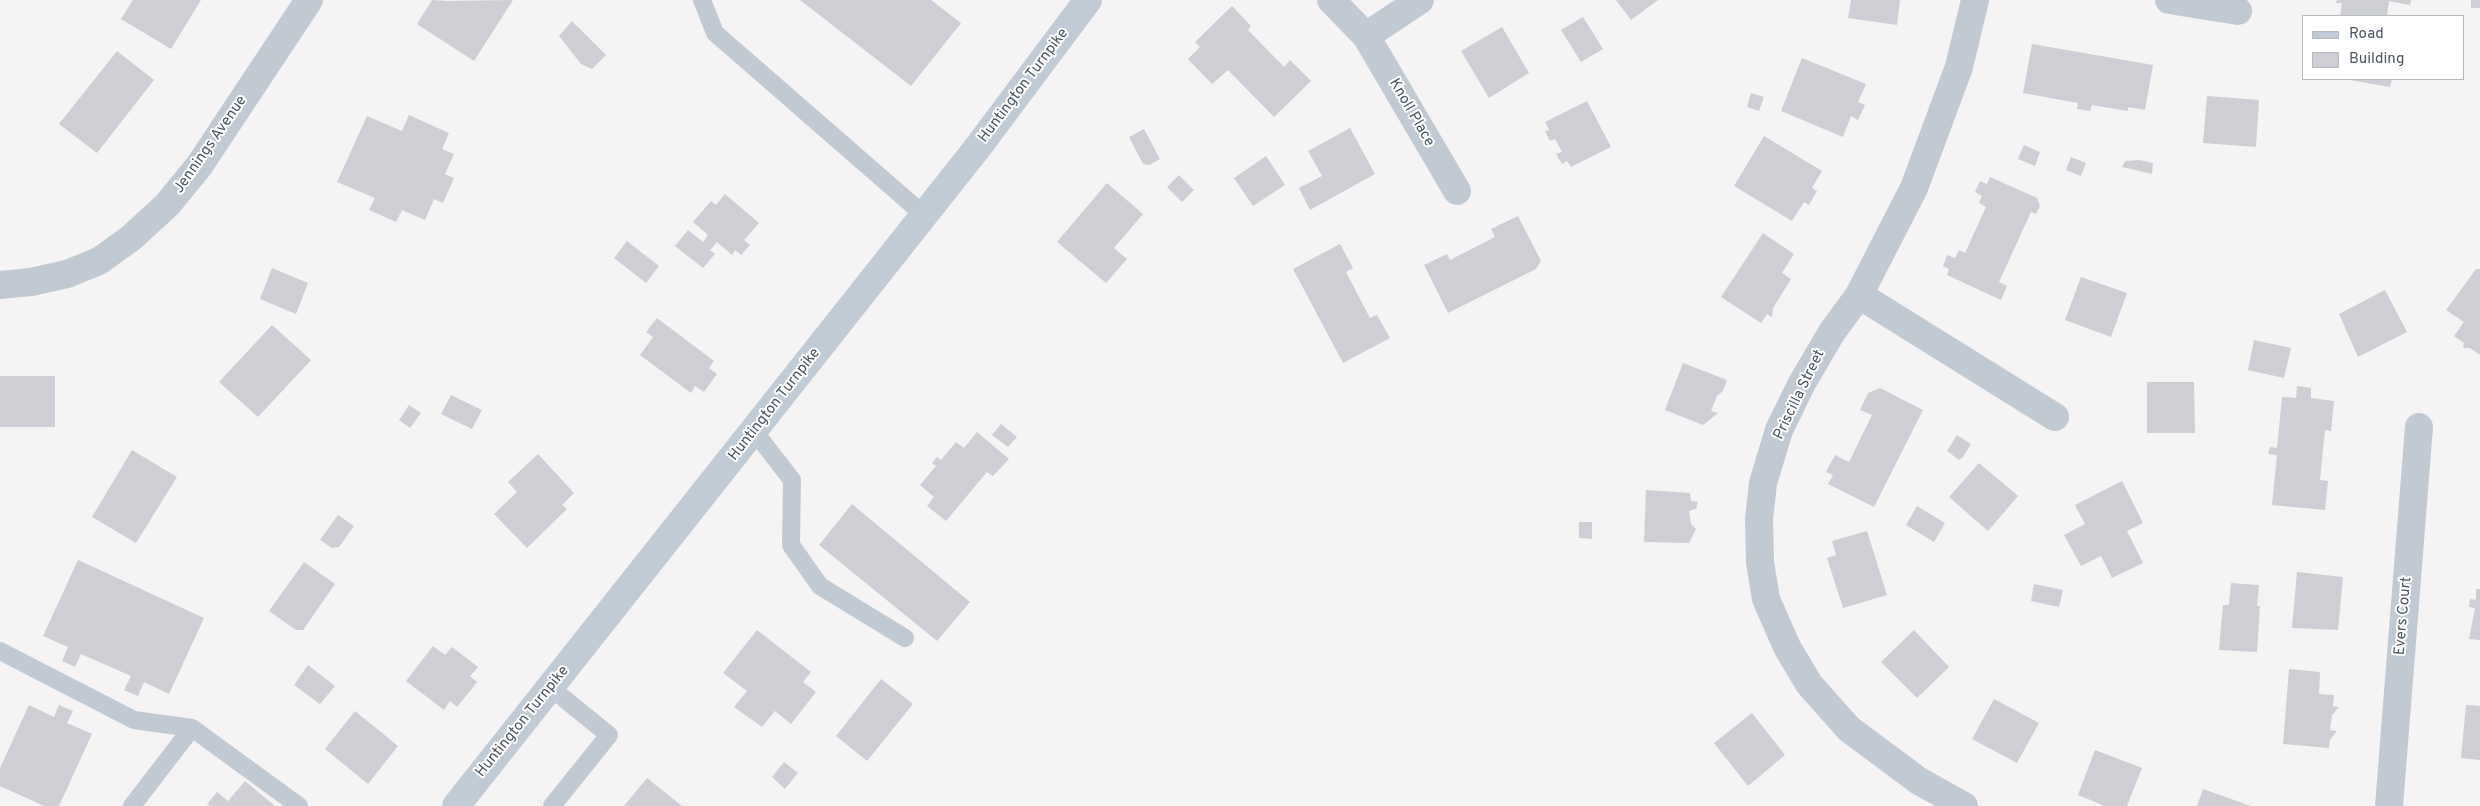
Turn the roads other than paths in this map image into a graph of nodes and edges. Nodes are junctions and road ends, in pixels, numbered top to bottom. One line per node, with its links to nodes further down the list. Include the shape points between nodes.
1 (309, 0): 12 (street, Jennings Avenue, via 199,166 167,205 131,238 98,261 67,274)
2 (702, 0): 11 (lane, via 716,33)
3 (1088, 0): 11 (main road, Huntington Turnpike)
4 (1331, 0): 9 (street, Knoll Place)
5 (1420, 0): 9 (street)
6 (1975, 0): 13 (street, Priscilla Street, via 1958,67 1914,188)
7 (2169, 0): 8 (street)
8 (2238, 11)
9 (1366, 36): 10 (street, Knoll Place)
10 (1456, 191)
11 (924, 215): 16 (main road, Huntington Turnpike)
12 (0, 285)
13 (1860, 295): 14 (street); 25 (street, Priscilla Street, via 1832,332 1779,430 1764,483 1759,519 1760,562 1766,600 1787,647 1809,684 1849,729 1919,781)
14 (2055, 417)
15 (2419, 427): 26 (street, Evers Court)
16 (754, 431): 17 (lane, via 792,480 791,545 820,586); 19 (main road, Huntington Turnpike)
17 (905, 638)
18 (0, 651): 20 (lane, via 134,720)
19 (551, 688): 23 (main road, Huntington Turnpike); 24 (lane, via 609,735)
20 (192, 728): 21 (lane); 22 (lane)
21 (132, 806)
22 (299, 806)
23 (456, 806)
24 (552, 806)
25 (1964, 806)
26 (2389, 806)

